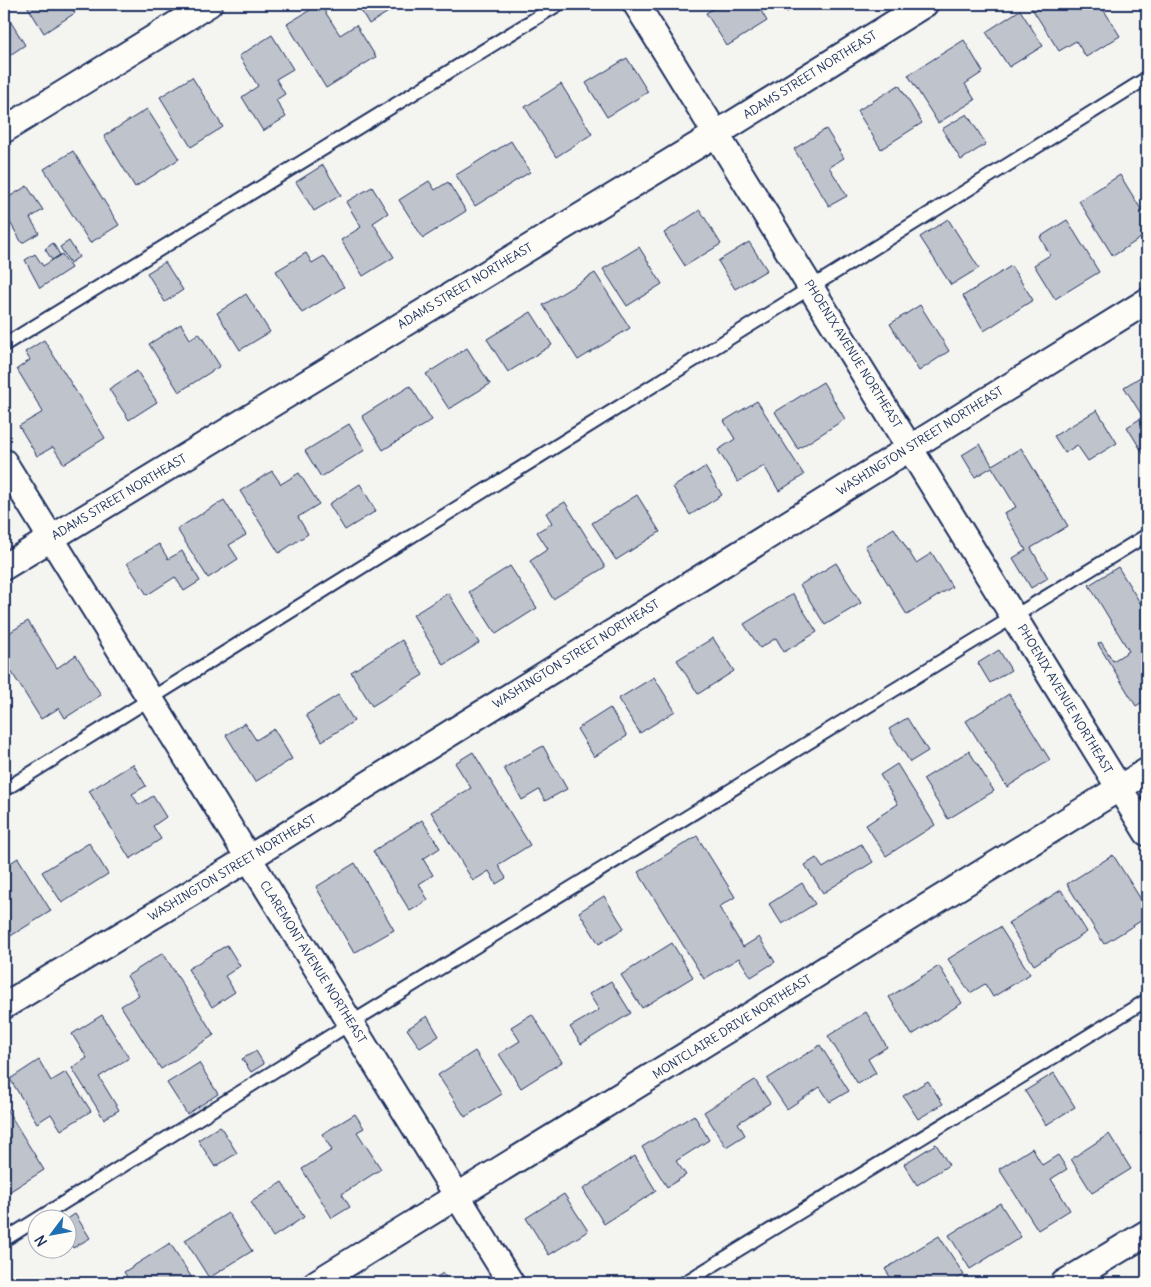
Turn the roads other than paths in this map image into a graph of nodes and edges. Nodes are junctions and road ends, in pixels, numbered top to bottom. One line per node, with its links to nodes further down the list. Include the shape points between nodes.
1 (209, 4): 6 (street)
2 (559, 4): 10 (lane)
3 (636, 4): 7 (street, PHOENIX AVENUE NORTHEAST)
4 (925, 4): 7 (street, ADAMS STREET NORTHEAST)
5 (1147, 78): 8 (lane)
6 (4, 130)
7 (716, 134): 8 (street, PHOENIX AVENUE NORTHEAST); 14 (street, ADAMS STREET NORTHEAST)
8 (811, 287): 11 (street, PHOENIX AVENUE NORTHEAST); 17 (lane)
9 (1147, 301): 11 (street, WASHINGTON STREET NORTHEAST)
10 (4, 345)
11 (910, 447): 16 (street, PHOENIX AVENUE NORTHEAST); 22 (street, WASHINGTON STREET NORTHEAST)
12 (4, 462): 14 (street, CLAREMONT AVENUE NORTHEAST)
13 (1147, 535): 16 (lane)
14 (51, 538): 15 (street, ADAMS STREET NORTHEAST); 17 (street, CLAREMONT AVENUE NORTHEAST)
15 (4, 567)
16 (1014, 615): 19 (street, PHOENIX AVENUE NORTHEAST); 25 (lane)
17 (151, 700): 20 (lane); 22 (street, CLAREMONT AVENUE NORTHEAST)
18 (1147, 771): 19 (street, MONTCLAIRE DRIVE NORTHEAST)
19 (1120, 789): 21 (street, PHOENIX AVENUE NORTHEAST); 26 (street, MONTCLAIRE DRIVE NORTHEAST)
20 (4, 790)
21 (1147, 833)
22 (248, 858): 24 (street, WASHINGTON STREET NORTHEAST); 25 (street, CLAREMONT AVENUE NORTHEAST)
23 (1147, 1000): 31 (lane)
24 (4, 1006)
25 (351, 1024): 26 (street, CLAREMONT AVENUE NORTHEAST); 28 (lane)
26 (458, 1197): 29 (street, MONTCLAIRE DRIVE NORTHEAST); 30 (street, CLAREMONT AVENUE NORTHEAST)
27 (1147, 1233): 32 (street)
28 (4, 1240)
29 (316, 1283)
30 (511, 1283)
31 (684, 1283)
32 (1064, 1283)

